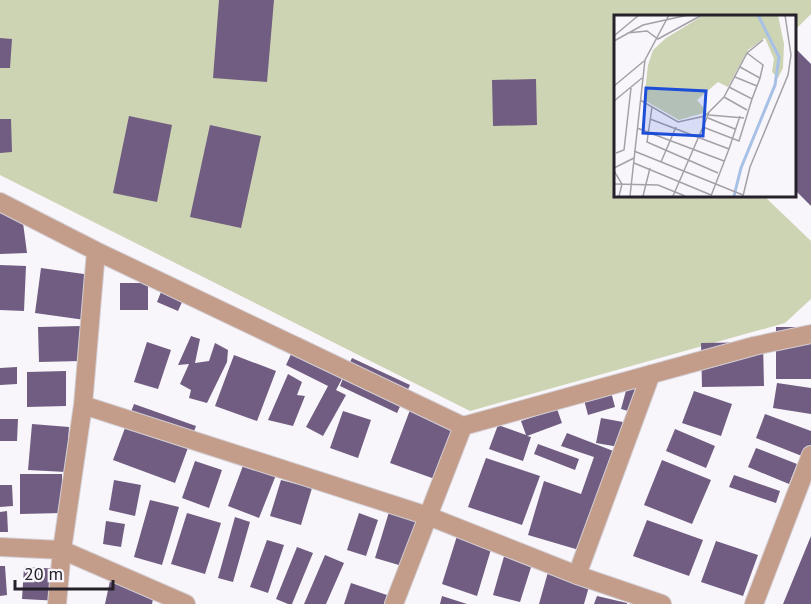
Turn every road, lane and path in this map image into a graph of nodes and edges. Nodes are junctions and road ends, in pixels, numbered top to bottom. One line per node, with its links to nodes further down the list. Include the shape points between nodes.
1 (0, 202): 2 (street)
2 (96, 251): 5 (street); 6 (street)
3 (811, 334): 4 (street)
4 (651, 374): 6 (street); 12 (street)
5 (83, 405): 9 (street); 11 (street)
6 (463, 426): 9 (street)
7 (811, 455): 8 (street)
8 (804, 491): 17 (street)
9 (428, 516): 12 (street); 15 (street)
10 (0, 547): 11 (street)
11 (62, 550): 13 (street); 14 (street)
12 (577, 574): 16 (street)
13 (57, 604)
14 (186, 604)
15 (394, 604)
16 (663, 604)
17 (754, 604)

